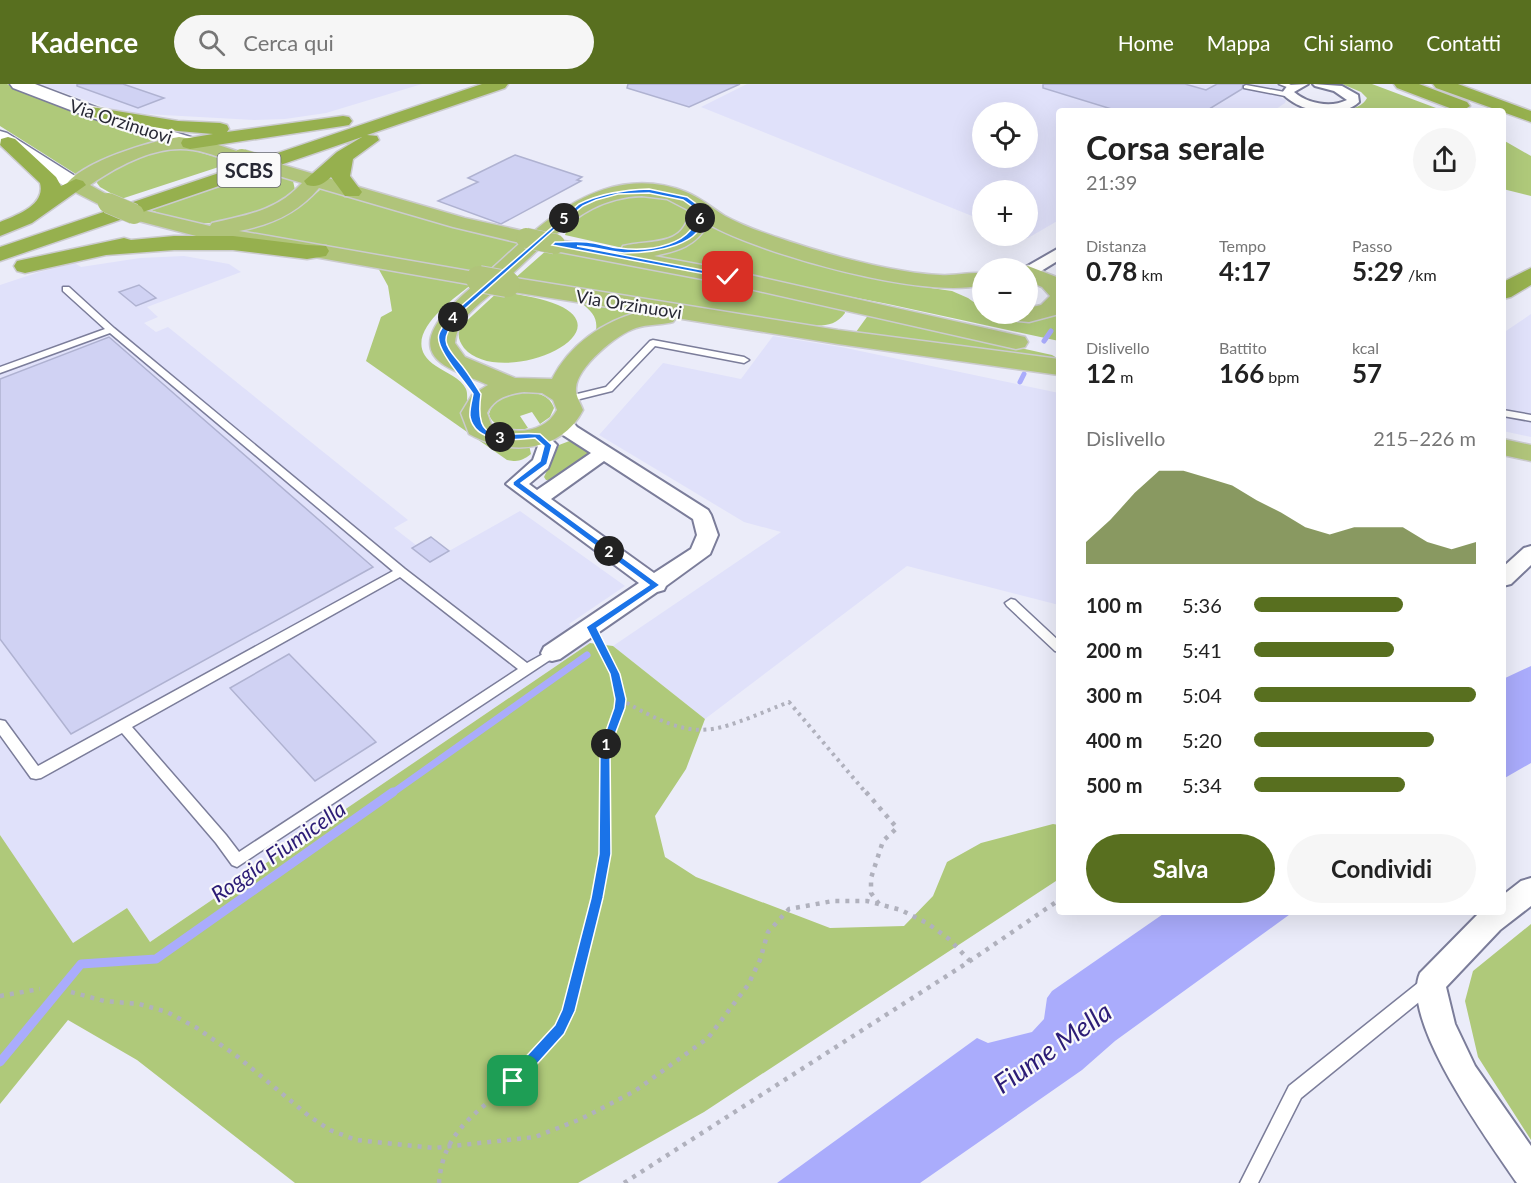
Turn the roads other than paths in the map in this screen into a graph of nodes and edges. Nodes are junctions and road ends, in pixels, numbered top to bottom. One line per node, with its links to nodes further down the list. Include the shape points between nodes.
1 (20, 84): 15 (main road, Via Orzinuovi)
2 (456, 84): 18 (highway, via 351,119)
3 (476, 84): 31 (highway, SCBS)
4 (1325, 84): 13 (street, via 1354,98 1349,104)
5 (1403, 84): 14 (highway)
6 (1442, 84): 16 (highway)
7 (1473, 84): 11 (highway)
8 (507, 86): 22 (highway, via 385,133); 34 (highway, SCBS)
9 (1246, 87): 10 (lane)
10 (1292, 93): 12 (street)
11 (1531, 105)
12 (1318, 108)
13 (1328, 108)
14 (1466, 108)
15 (92, 112): 18 (highway, via 178,126); 21 (main road, Via Orzinuovi)
16 (1531, 117)
17 (1507, 123): 19 (highway)
18 (282, 130): 21 (highway)
19 (1531, 134)
20 (4, 140): 24 (main road, Via Orzinuovi); 26 (highway, via 49,180 52,191)
21 (190, 143): 23 (main road, Via Orzinuovi, bridge); 24 (main road, Via Orzinuovi, via 131,154)
22 (344, 156): 23 (highway); 25 (highway, via 340,179)
23 (314, 181): 25 (main road, Via Orzinuovi); 29 (main road, Via Orzinuovi, via 300,198 279,212 248,223)
24 (76, 185): 26 (highway); 29 (main road, Via Orzinuovi, bridge, via 134,214)
25 (352, 192): 30 (main road, Via Orzinuovi, bridge, via 460,223)
26 (47, 205): 28 (highway)
27 (700, 210): 30 (main road, via 700,221 692,234 663,248 635,251); 41 (main road, via 729,227 822,258 878,272); 51 (main road, via 685,198 649,191 605,195 581,205 446,325 442,344 448,357)
28 (0, 230)
29 (200, 231): 32 (highway); 33 (main road, Via Orzinuovi)
30 (555, 244): 49 (main road, Via Orzinuovi, via 728,277)
31 (0, 245)
32 (104, 249): 33 (highway, via 199,242); 37 (highway)
33 (318, 251): 40 (main road, Via Orzinuovi, bridge)
34 (0, 254)
35 (1056, 255): 36 (street)
36 (1038, 267)
37 (0, 273)
38 (1531, 275): 43 (highway)
39 (1038, 280): 44 (main road)
40 (509, 285): 47 (main road, Via Orzinuovi); 53 (main road, via 558,302 582,321 584,330 579,342)
41 (972, 287)
42 (66, 289): 48 (lane)
43 (1506, 290)
44 (1056, 291)
45 (1056, 293): 46 (main road)
46 (1038, 312)
47 (769, 326): 52 (main road, Via Orzinuovi); 55 (main road, via 733,326 669,317 634,321 602,335 563,378)
48 (111, 330): 54 (lane); 65 (lane)
49 (1056, 350)
50 (744, 360): 55 (lane, via 653,343 609,389)
51 (465, 365): 53 (main road); 53 (main road); 56 (main road, via 477,394)
52 (1056, 367)
53 (542, 369): 55 (main road, via 548,386); 56 (main road, via 490,394)
54 (0, 370)
55 (564, 405): 59 (main road, via 553,429); 61 (street, via 570,431)
56 (475, 410): 59 (main road, via 477,425 489,434 512,439)
57 (1506, 414): 58 (lane)
58 (1531, 418)
59 (537, 436): 63 (street, via 548,445 544,462 516,483)
60 (1506, 448): 62 (main road)
61 (603, 453): 63 (street); 67 (street, via 701,515 709,531 708,543 698,554)
62 (1531, 453)
63 (538, 499): 67 (street)
64 (1531, 553): 66 (street)
65 (401, 572): 71 (lane); 73 (lane)
66 (1506, 576)
67 (656, 585): 70 (street)
68 (1011, 603): 69 (lane)
69 (1056, 645)
70 (552, 653): 71 (lane)
71 (527, 670): 73 (lane, via 237,861)
72 (0, 725): 73 (lane, via 36,774)
73 (123, 725)
74 (1531, 890): 75 (street)
75 (1506, 908)
76 (1497, 915): 77 (street)
77 (1430, 983): 78 (street, via 1440,1027 1464,1077); 79 (lane, via 1295,1092)
78 (1531, 1175)
79 (1249, 1183)

